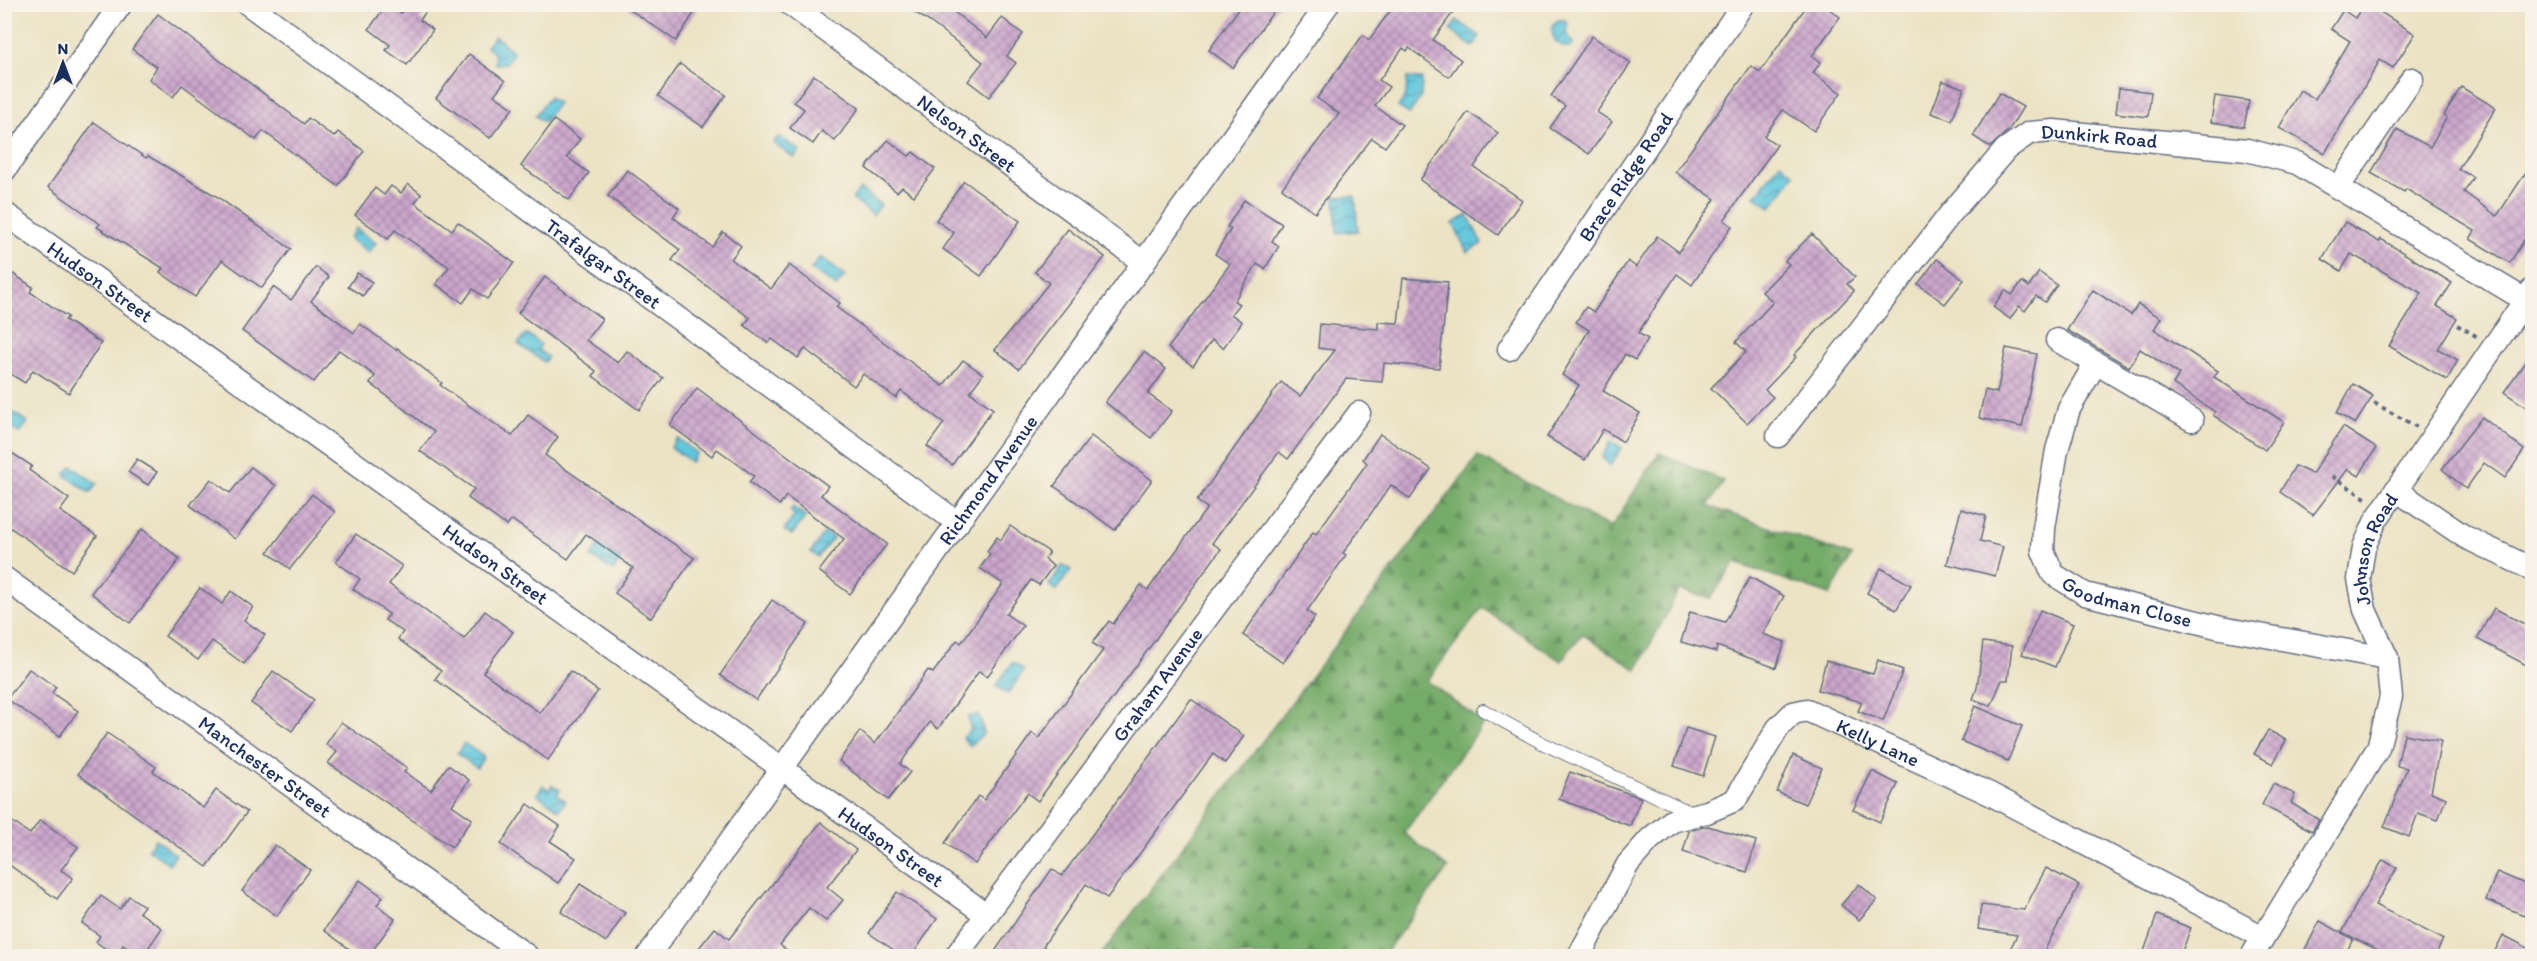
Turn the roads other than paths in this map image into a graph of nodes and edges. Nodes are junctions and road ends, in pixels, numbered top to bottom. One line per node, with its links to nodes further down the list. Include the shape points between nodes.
1 (122, 4): 7 (street)
2 (248, 4): 19 (street, Trafalgar Street)
3 (790, 4): 10 (street, Nelson Street)
4 (1328, 4): 10 (street, Richmond Avenue)
5 (1743, 4): 13 (street, Brace Ridge Road)
6 (2412, 78): 8 (street)
7 (4, 171)
8 (2338, 188): 11 (street, Dunkirk Road); 17 (street, Dunkirk Road, via 2297,163 2247,150 2054,131 2029,133 2006,149 1951,213)
9 (4, 213): 24 (street, Hudson Street)
10 (1144, 263): 19 (street, Richmond Avenue)
11 (2529, 295): 18 (street, Johnson Road)
12 (2057, 340): 14 (street)
13 (1509, 349)
14 (2095, 364): 16 (street); 22 (street, Goodman Close, via 2069,409 2057,450 2043,551 2053,574 2085,594 2221,628)
15 (1359, 413): 26 (street, Graham Avenue)
16 (2192, 420)
17 (1778, 436)
18 (2396, 490): 20 (street, via 2465,537); 22 (street, Johnson Road, via 2364,547 2359,579 2365,610)
19 (958, 523): 24 (street, Richmond Avenue)
20 (2532, 568)
21 (4, 578): 28 (street, Manchester Street)
22 (2387, 658): 27 (street, Johnson Road, via 2391,697 2378,748)
23 (1483, 710): 25 (lane, via 1542,743)
24 (783, 768): 26 (street, Hudson Street); 29 (street, Richmond Avenue)
25 (1695, 815): 27 (street, Kelly Lane, via 1735,800 1778,728 1792,713 1807,710 1988,793); 31 (street, Kelly Lane, via 1672,821 1628,864)
26 (987, 915): 30 (street, Graham Avenue)
27 (2257, 947)
28 (527, 957)
29 (648, 957)
30 (956, 957)
31 (1579, 957)

